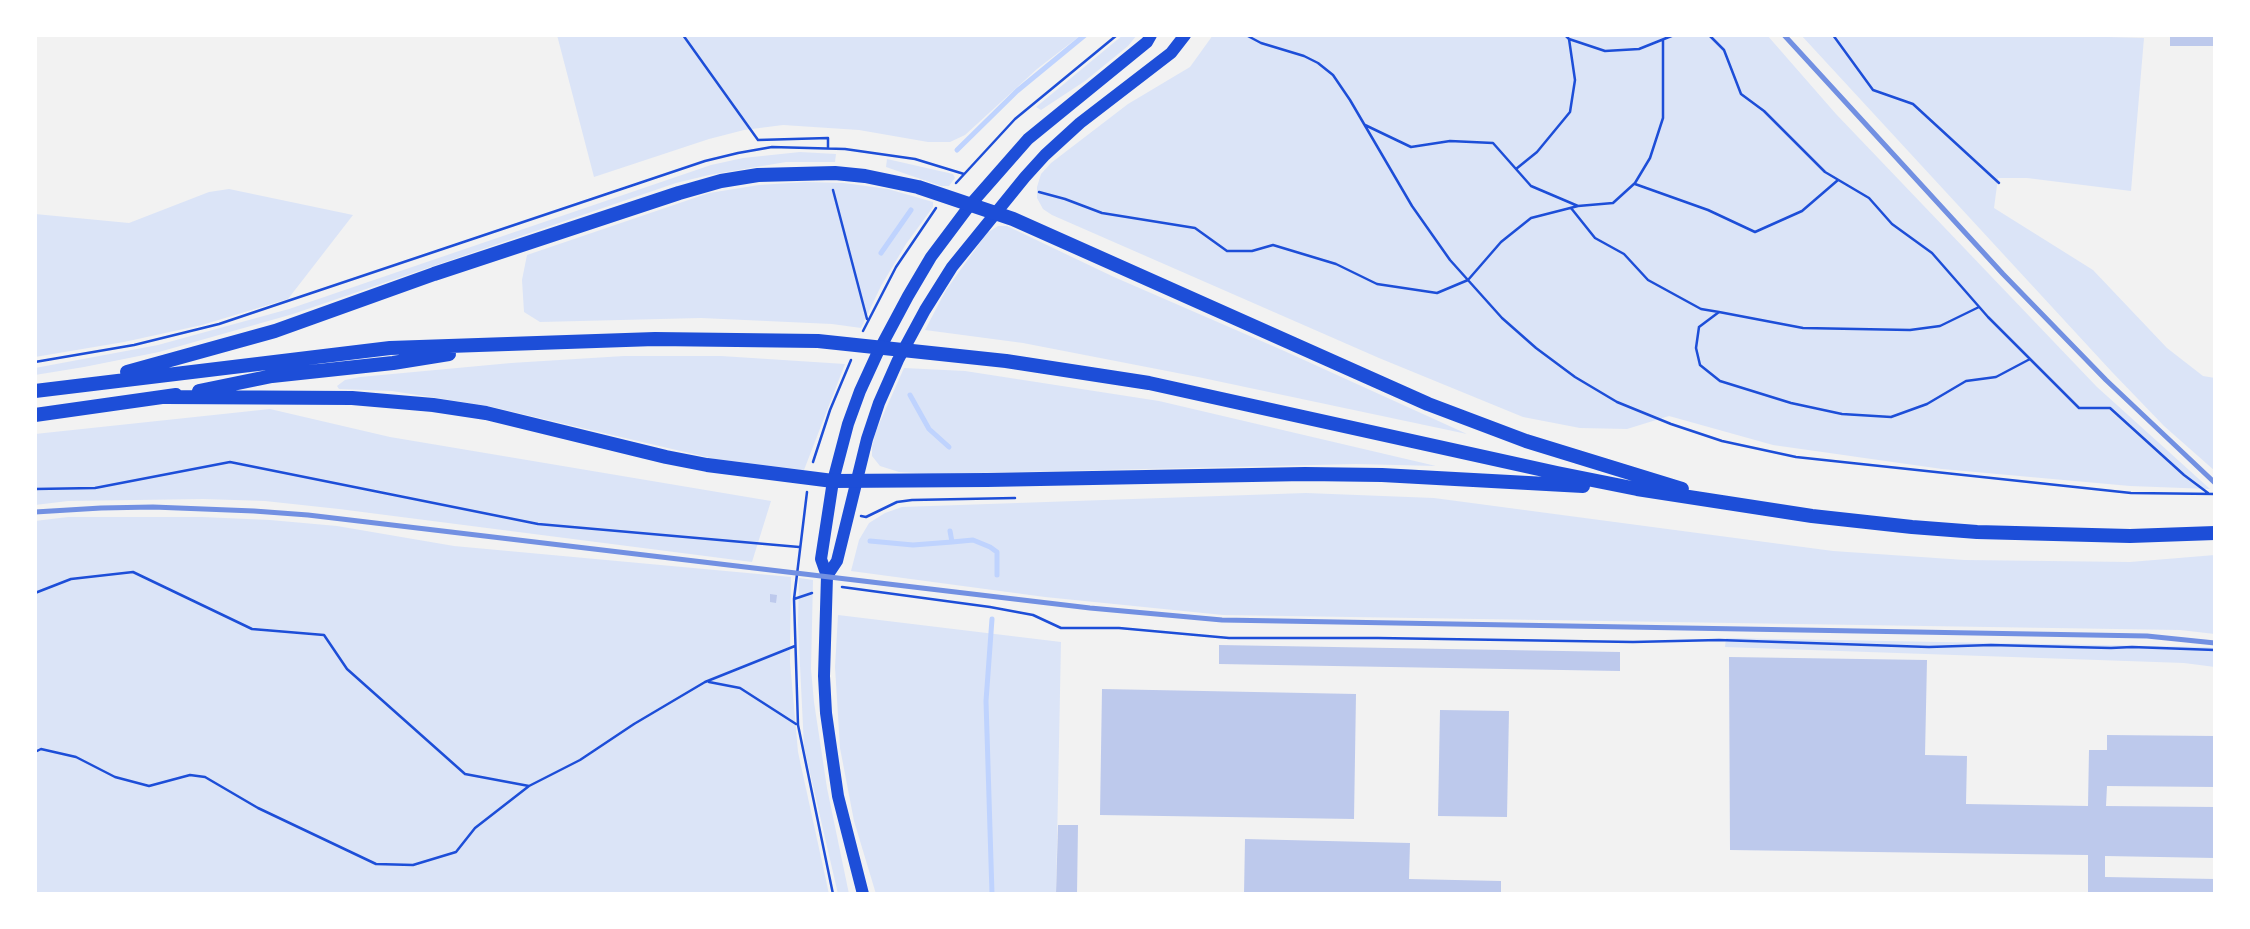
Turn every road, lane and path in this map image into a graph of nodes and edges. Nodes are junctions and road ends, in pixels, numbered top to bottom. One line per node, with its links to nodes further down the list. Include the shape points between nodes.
1 (683, 35): 13 (path, via 758,140 828,138)
2 (1117, 35): 15 (path, via 1015,119)
3 (1185, 35): 24 (street, via 1171,53 1045,155)
4 (1246, 35): 12 (path, via 1318,63 1333,75)
5 (1565, 35): 10 (path)
6 (1674, 35): 11 (path)
7 (1709, 35): 16 (path, via 1724,50 1741,94)
8 (1833, 35): 19 (path, via 1873,90 1913,104)
9 (1149, 39): 21 (street, via 1028,139)
10 (1569, 39): 11 (path, via 1605,51 1639,49); 14 (path, via 1575,80 1570,112 1537,152)
11 (1663, 40): 18 (path, via 1663,118 1650,158)
12 (1365, 125): 14 (path, via 1411,147 1450,141 1493,143); 25 (path, via 1412,206)
13 (828, 148)
14 (1516, 169): 22 (path, via 1531,186)
15 (964, 174)
16 (1838, 180): 18 (path, via 1802,211 1755,232); 26 (path, via 1869,198 1892,224 1932,253)
17 (832, 183): 28 (path)
18 (1635, 183): 22 (path, via 1613,203)
19 (1999, 183)
20 (1039, 192): 25 (path, via 1102,213 1195,228 1227,251 1252,251 1273,244 1336,264 1377,284 1437,293)
21 (970, 205): 24 (main road); 31 (main road, via 918,187 865,176 790,173 721,181 275,331); 35 (street, via 931,257 877,354 860,391)
22 (1578, 206): 23 (path)
23 (1571, 208): 25 (path, via 1531,218 1501,242); 27 (path, via 1595,238 1624,254 1648,280 1701,309)
24 (995, 213): 36 (street, via 952,267 903,350 871,428); 42 (main road, via 1428,404 1526,441)
25 (1468, 280): 39 (path, via 1502,318 1575,377 1617,402 1722,441 1796,457 1946,474 2131,493)
26 (1979, 307): 27 (path, via 1940,326 1910,330 1803,327); 30 (path)
27 (1718, 312): 30 (path, via 1699,327 1696,348 1700,365 1720,381 1842,414 1891,417 1927,404 1966,381 1996,377)
28 (867, 320)
29 (509, 344): 31 (main road, via 390,348); 33 (main road, via 272,376); 38 (main road, via 655,339 818,341 1058,368 1149,383)
30 (2030, 359): 39 (path, via 2079,408 2110,408)
31 (77, 385): 32 (main road)
32 (35, 391)
33 (166, 397): 34 (main road); 35 (main road, via 326,397 433,405 486,413 707,465)
34 (35, 415)
35 (833, 481): 36 (main road); 46 (street, via 821,559)
36 (856, 481): 38 (main road, via 1331,474); 46 (street)
37 (35, 489): 45 (path, via 95,488 230,463 538,524)
38 (1637, 489): 42 (main road)
39 (2209, 494): 40 (path)
40 (2215, 494)
41 (1015, 498): 43 (path, via 912,500)
42 (1723, 502): 44 (main road, via 1964,531)
43 (866, 517)
44 (2215, 533)
45 (799, 547)
46 (827, 582): 48 (path); 50 (path, via 873,593 1033,615 1061,628 1229,638 1719,640); 55 (street, via 824,676 830,744)
47 (35, 593): 54 (path, via 71,579 133,572 252,629 324,635 347,669 464,774)
48 (794, 600)
49 (795, 646): 51 (path)
50 (2215, 650)
51 (705, 682): 52 (path, via 740,688); 54 (path, via 580,760)
52 (797, 725)
53 (35, 752): 54 (path, via 41,749 76,757 116,777 149,786 190,775 205,777 258,808 376,864 413,865 456,852 475,828)
54 (529, 786)
55 (863, 894)

